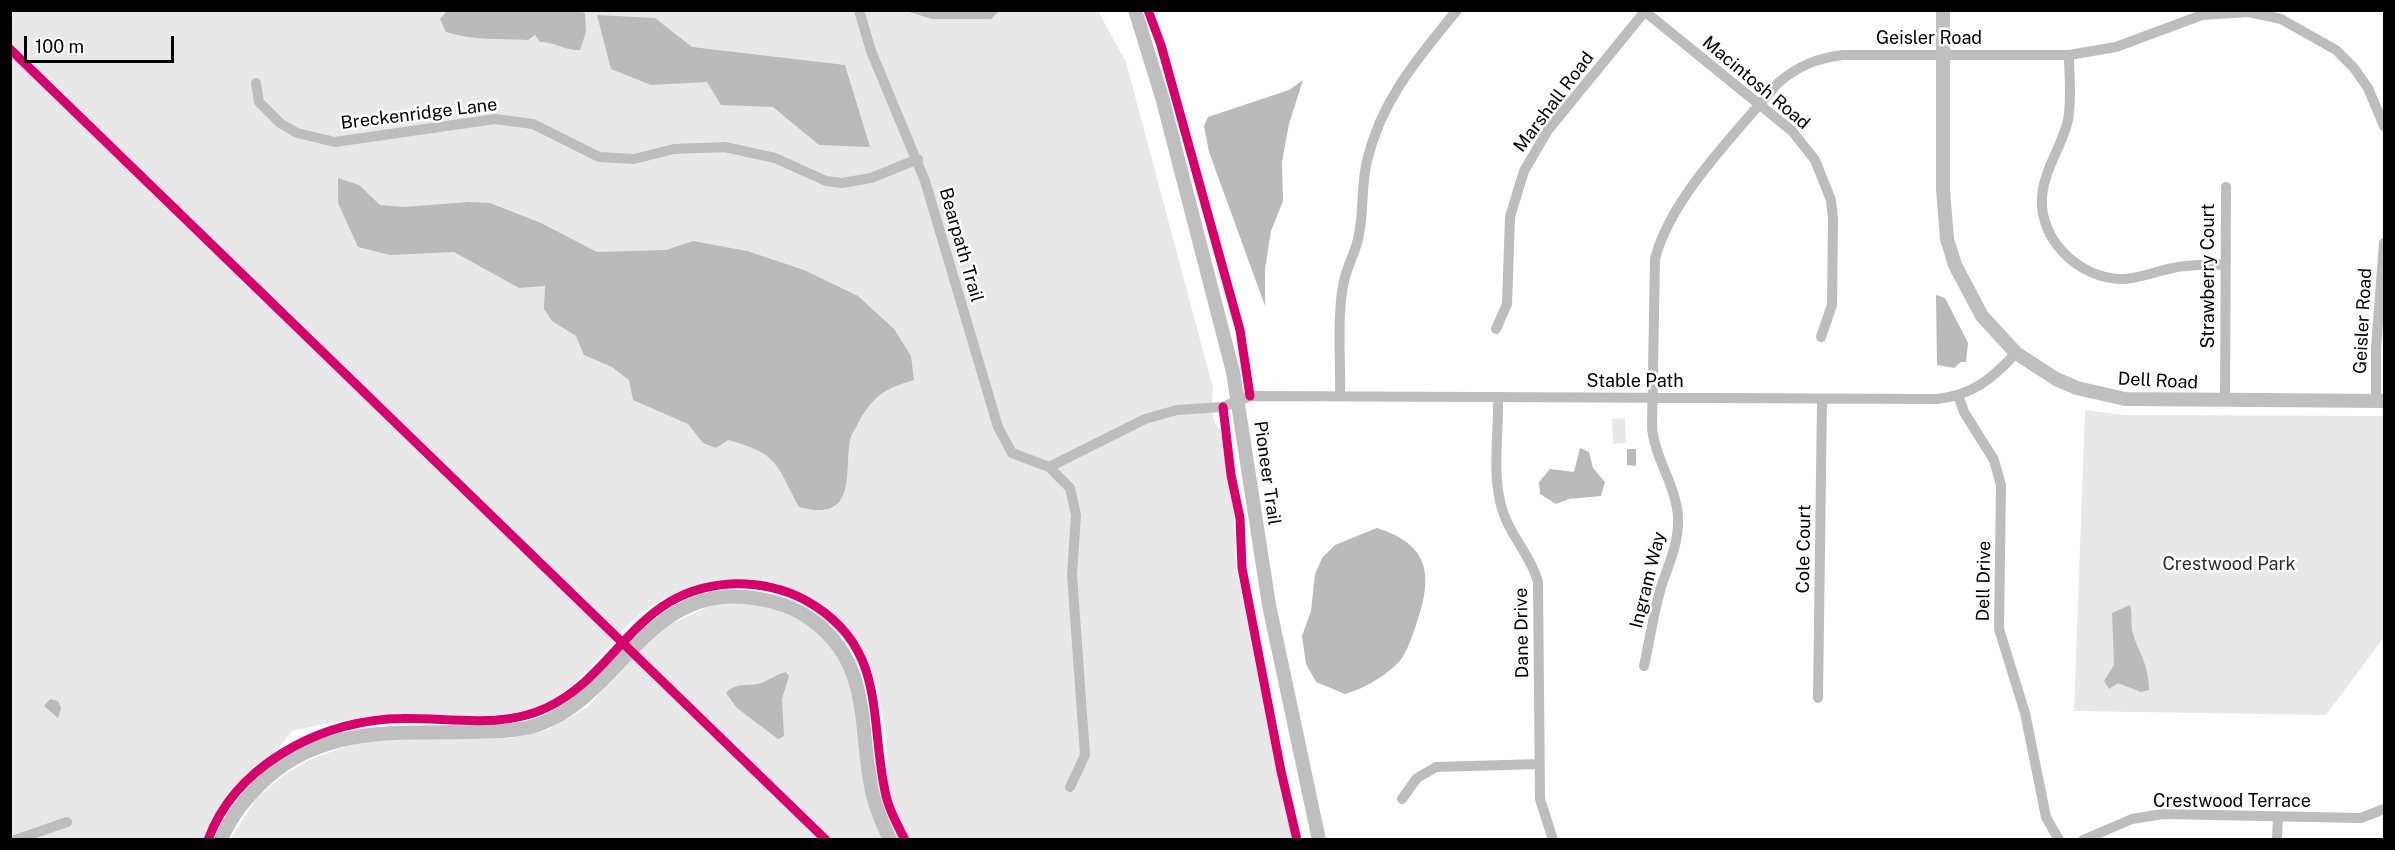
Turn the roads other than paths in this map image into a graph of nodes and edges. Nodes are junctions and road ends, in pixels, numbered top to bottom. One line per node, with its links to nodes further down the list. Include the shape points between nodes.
1 (859, 10): 12 (street, Bearpath Trail, via 871,51)
2 (1135, 10): 24 (street, Pioneer Trail, via 1162,97)
3 (1457, 10): 19 (street, via 1404,74 1374,133 1363,180 1360,232 1342,296)
4 (1943, 10): 7 (street, Dell Road)
5 (1644, 11): 10 (street, Macintosh Road); 16 (street, Marshall Road, via 1548,130 1524,171 1510,218 1507,304)
6 (2283, 15): 8 (street, Geisler Road, via 2202,15 2116,47); 11 (street, Geisler Road, via 2336,50 2354,68)
7 (1943, 54): 8 (street, Geisler Road); 10 (street, Geisler Road, via 1824,57 1791,72); 18 (street, Dell Road, via 1947,239 1967,291 1982,316)
8 (2069, 55): 15 (street, via 2068,117 2042,192 2045,224 2058,247 2091,273 2123,279 2174,267)
9 (256, 83): 12 (street, Breckenridge Lane, via 259,102 280,123 297,133 335,142 495,119 533,124 599,157 634,159 674,149 725,147 775,158 826,181 842,183 871,178)
10 (1760, 105): 17 (street, Macintosh Road, via 1803,143 1815,160 1831,200 1832,305); 22 (street, Geisler Road, via 1673,212 1659,241 1653,279)
11 (2385, 126)
12 (918, 159): 27 (street, Bearpath Trail, via 998,427 1012,453)
13 (2226, 187): 15 (street, Strawberry Court)
14 (2385, 243): 26 (street, Geisler Road, via 2376,348)
15 (2224, 264): 25 (street, Strawberry Court)
16 (1496, 329)
17 (1821, 337)
18 (2016, 353): 20 (street, Stable Path, via 1984,385); 25 (street, Dell Road, via 2056,379 2100,394 2148,401)
19 (1340, 395): 21 (street, Stable Path); 24 (street, Stable Path, via 1250,396)
20 (1959, 395): 23 (street, Stable Path, via 1937,399); 41 (street, Dell Drive, via 1964,412 1994,460 2001,485 1999,629 2025,713 2046,817)
21 (1498, 397): 22 (street, Stable Path); 30 (street, Dane Drive, via 1500,501 1534,568 1539,594)
22 (1653, 397): 23 (street, Stable Path); 28 (street, Ingram Way, via 1653,441 1676,500 1678,534 1662,584)
23 (1822, 399): 29 (street, Cole Court)
24 (1238, 400): 27 (street, via 1222,407 1177,410 1145,419); 39 (street, Pioneer Trail, via 1269,605)
25 (2225, 401): 26 (street, Dell Road)
26 (2380, 401)
27 (1049, 467): 31 (street, Bearpath Trail, via 1070,488 1076,515 1072,575 1085,755)
28 (1644, 666)
29 (1818, 698)
30 (1539, 764): 32 (street, via 1436,767 1417,778); 40 (street, Dane Drive, via 1540,799)
31 (1070, 787)
32 (1402, 799)
33 (2385, 809): 34 (street, Crestwood Terrace, via 2361,818)
34 (2278, 816): 42 (street, Crestwood Terrace, via 2163,814 2132,819); 43 (street)
35 (67, 822): 36 (street)
36 (15, 840)
37 (222, 840): 38 (street, via 237,810 255,789 299,754 351,736 537,726 574,708 664,620 693,604 733,596 772,602 802,614 822,628 851,666 860,689 873,797)
38 (890, 840)
39 (1319, 840)
40 (1553, 840)
41 (2059, 840)
42 (2083, 840)
43 (2277, 840)

